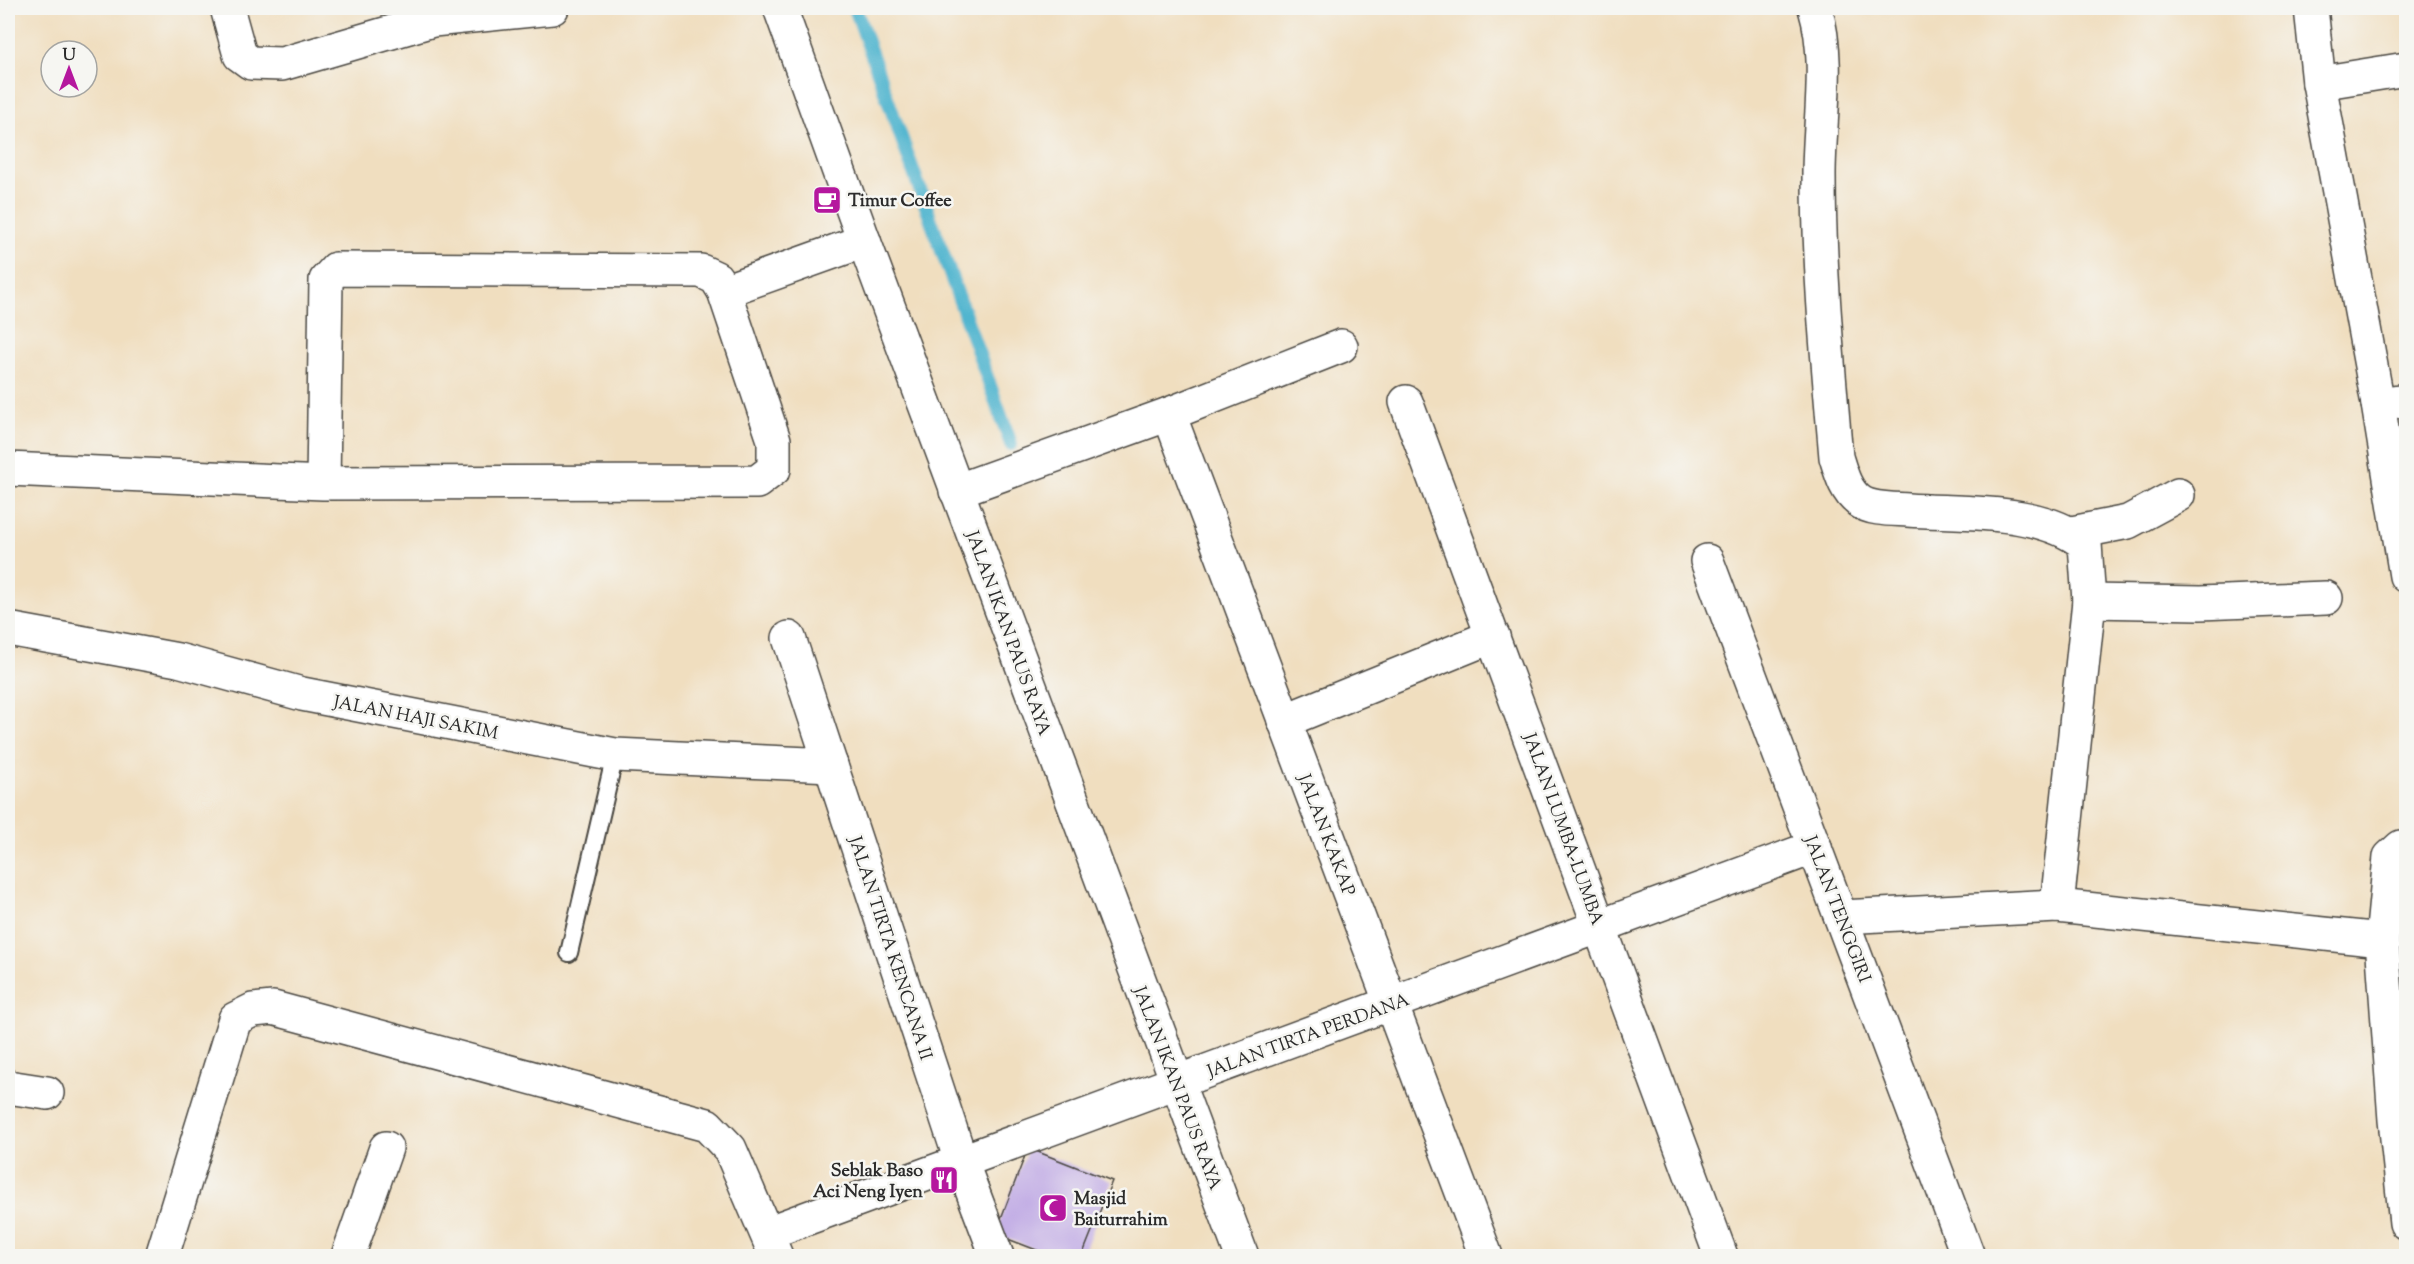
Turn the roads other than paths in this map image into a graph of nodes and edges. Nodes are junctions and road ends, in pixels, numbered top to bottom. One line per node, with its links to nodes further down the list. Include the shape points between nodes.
1 (227, 8): 2 (street, via 240,55 251,63 282,64 433,20)
2 (548, 8)
3 (780, 8): 8 (street, JALAN IKAN PAUS RAYA)
4 (1815, 8): 18 (street, via 1823,58 1819,174 1822,288 1836,457 1844,483 1860,501 1884,508 2005,516 2053,525)
5 (2311, 8): 7 (street)
6 (2406, 69): 7 (street)
7 (2319, 83): 12 (street)
8 (864, 241): 9 (street); 16 (street, JALAN IKAN PAUS RAYA)
9 (724, 291): 15 (street, via 716,278 701,271 336,269 326,280); 15 (street, via 774,440 774,470 757,482)
10 (1341, 346): 13 (street)
11 (1407, 402): 24 (street, JALAN LUMBA-LUMBA)
12 (2392, 402): 20 (street)
13 (1169, 414): 16 (street); 26 (street, JALAN KAKAP)
14 (8, 469): 15 (street)
15 (324, 483)
16 (956, 491): 37 (street, JALAN IKAN PAUS RAYA)
17 (2178, 495): 18 (street, via 2128,522)
18 (2072, 533): 22 (street, via 2085,544)
19 (1707, 561): 29 (street, JALAN TENGGIRI)
20 (2406, 576)
21 (2326, 598): 22 (street, via 2200,603)
22 (2089, 601): 31 (street)
23 (8, 629): 27 (street, JALAN HAJI SAKIM, via 178,660 302,694)
24 (1493, 636): 26 (street); 33 (street, JALAN LUMBA-LUMBA)
25 (789, 638): 28 (street, JALAN TIRTA KENCANA II)
26 (1284, 721): 36 (street, JALAN KAKAP)
27 (615, 755): 28 (street, JALAN HAJI SAKIM); 35 (lane)
28 (831, 765): 41 (street, JALAN TIRTA KENCANA II)
29 (1815, 847): 32 (street, JALAN TENGGIRI); 33 (street, JALAN TIRTA PERDANA)
30 (2406, 847): 34 (street, via 2390,857)
31 (2057, 906): 32 (street); 34 (street)
32 (1841, 917): 50 (street, JALAN TENGGIRI)
33 (1600, 926): 36 (street, JALAN TIRTA PERDANA); 49 (street, JALAN LUMBA-LUMBA)
34 (2382, 940): 42 (street)
35 (569, 953)
36 (1392, 1004): 37 (street, JALAN TIRTA PERDANA); 48 (street, JALAN KAKAP)
37 (1176, 1083): 41 (street, JALAN TIRTA PERDANA); 47 (street, JALAN IKAN PAUS RAYA)
38 (8, 1087): 39 (street)
39 (47, 1093)
40 (387, 1148): 45 (street)
41 (961, 1161): 43 (street, JALAN TIRTA PERDANA); 46 (street, JALAN TIRTA KENCANA II)
42 (2406, 1223)
43 (771, 1245): 44 (street, via 730,1149 707,1125 273,1008 253,1010 235,1019)
44 (162, 1257)
45 (348, 1257)
46 (997, 1257)
47 (1242, 1257)
48 (1486, 1257)
49 (1721, 1257)
50 (1968, 1257)

